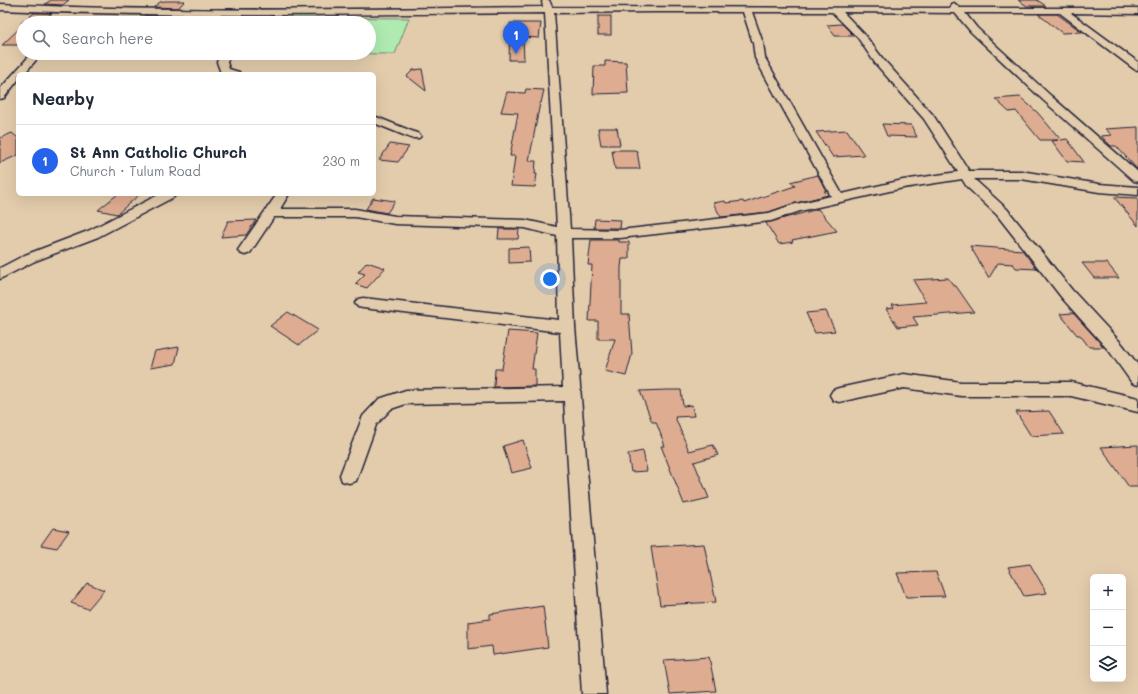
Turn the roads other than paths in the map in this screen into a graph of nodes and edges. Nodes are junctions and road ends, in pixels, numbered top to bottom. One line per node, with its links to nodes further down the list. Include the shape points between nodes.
1 (665, 0): 5 (street)
2 (946, 1): 9 (street)
3 (548, 5): 5 (street); 12 (street); 31 (street)
4 (0, 7): 8 (street)
5 (653, 9): 6 (street)
6 (747, 10): 7 (street); 29 (street, via 758,42 760,58)
7 (834, 10): 9 (street); 24 (street, via 861,36 879,61 929,117)
8 (85, 11): 12 (street); 13 (street)
9 (958, 11): 10 (street); 25 (street, via 974,30 1041,93)
10 (1062, 11): 11 (street); 17 (street)
11 (1138, 11)
12 (254, 12): 14 (street)
13 (79, 16)
14 (253, 16)
15 (31, 60): 18 (street)
16 (223, 60): 19 (street, via 225,71)
17 (1138, 67)
18 (20, 72)
19 (228, 72)
20 (16, 76): 21 (street)
21 (0, 96)
22 (376, 120): 23 (street)
23 (415, 136)
24 (965, 175): 26 (street, via 1021,176); 29 (street, via 903,184); 36 (street, via 971,184 1002,212)
25 (1138, 178)
26 (1138, 191)
27 (166, 196): 33 (street, via 93,234 30,258)
28 (282, 196): 30 (street)
29 (839, 199): 31 (street, via 771,216 726,222 620,234)
30 (270, 213): 31 (street, via 355,213 395,220 525,224); 32 (street)
31 (564, 232): 35 (street)
32 (245, 250)
33 (0, 274)
34 (363, 303): 35 (street)
35 (567, 327): 37 (street)
36 (1138, 378)
37 (572, 394): 40 (street, via 406,397 385,404 369,421); 41 (street)
38 (839, 395): 39 (street, via 904,381 961,389 1071,389)
39 (1138, 405)
40 (349, 475)
41 (594, 694)

